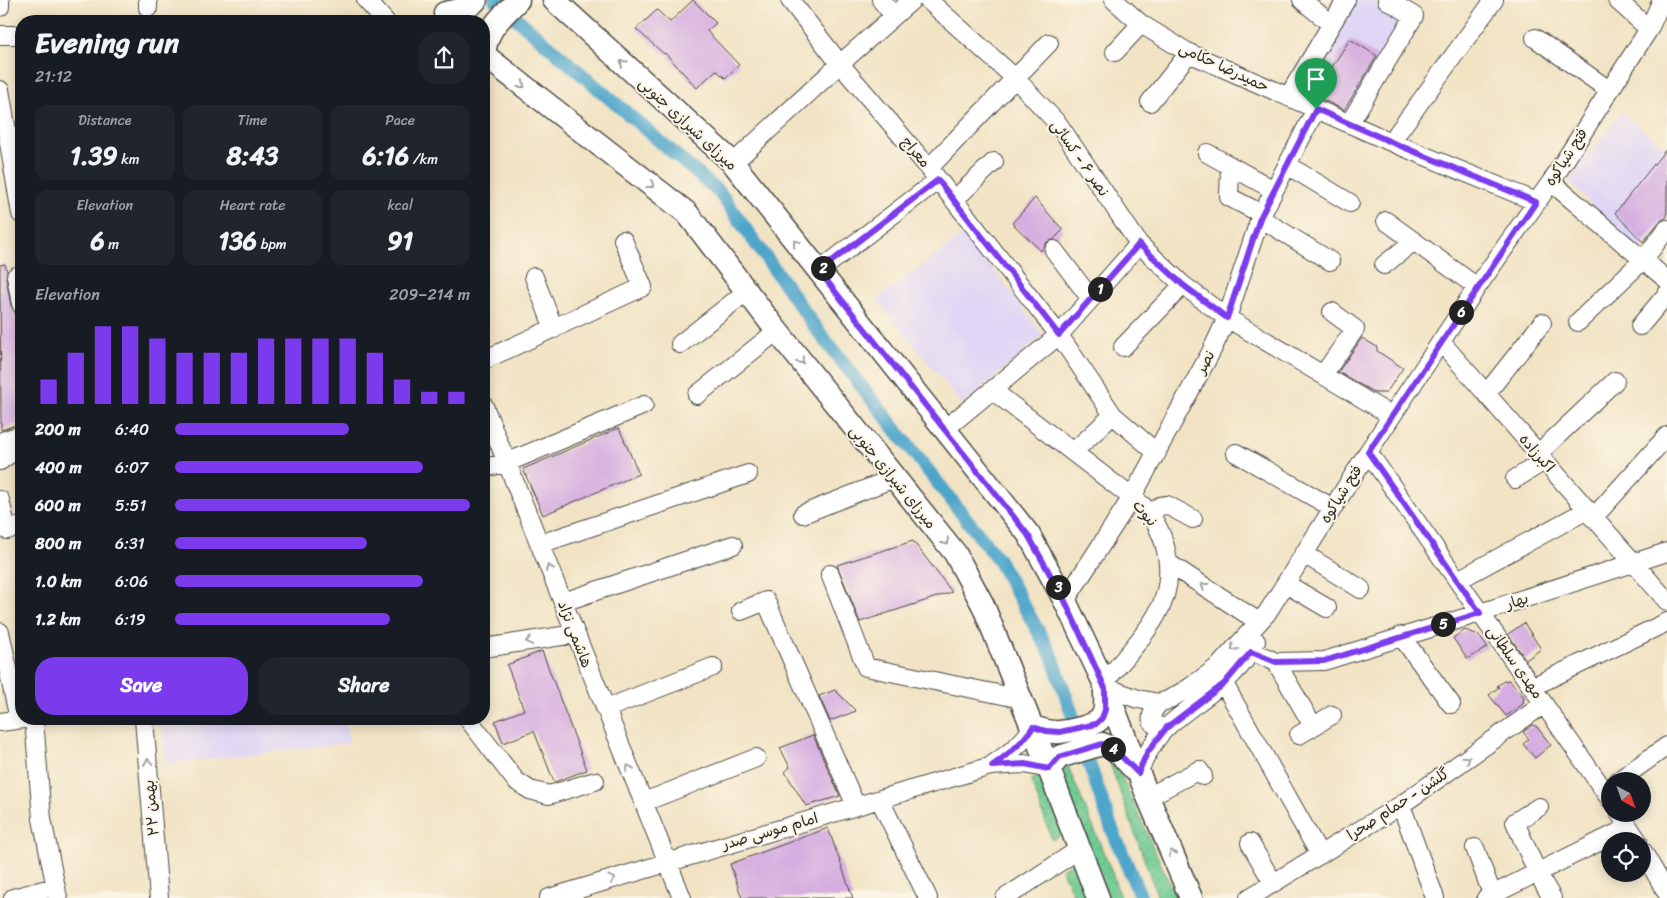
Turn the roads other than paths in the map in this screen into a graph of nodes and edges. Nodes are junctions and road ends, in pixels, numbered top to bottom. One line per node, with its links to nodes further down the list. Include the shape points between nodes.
1 (0, 0): 17 (street)
2 (366, 0): 19 (street)
3 (518, 0): 24 (main road)
4 (554, 0): 44 (main road, میرزای شیرازی جنوبی, one-way to 4)
5 (790, 0): 32 (street, معراج)
6 (881, 0): 20 (street)
7 (912, 0): 20 (street)
8 (928, 0): 33 (street, نصر ۶ - کسائی)
9 (1114, 0): 21 (street, حمیدرضا حکامی)
10 (1302, 0): 22 (street)
11 (1346, 0): 22 (street)
12 (1494, 0): 40 (street)
13 (1617, 0): 23 (street)
14 (1662, 0): 23 (street, فتح شیاکوه)
15 (474, 2): 18 (main road)
16 (1401, 6): 39 (street)
17 (0, 7)
18 (444, 14)
19 (379, 15)
20 (894, 16): 32 (street)
21 (1140, 24): 29 (street); 30 (street, حمیدرضا حکامی)
22 (1332, 24): 36 (street)
23 (1649, 29): 35 (street, فتح شیاکوه)
24 (490, 31)
25 (0, 35): 26 (street)
26 (15, 35)
27 (1534, 38): 35 (street)
28 (1049, 43): 33 (street)
29 (1115, 52)
30 (1189, 53): 36 (street, حمیدرضا حکامی); 37 (street)
31 (490, 63): 68 (main road, میرزای شیرازی جنوبی, one-way to 68, via 687,213)
32 (840, 64): 44 (street); 47 (street, معراج)
33 (1015, 78): 47 (street); 58 (street, نصر ۶ - کسائی, via 1059,125)
34 (0, 90): 42 (street)
35 (1609, 90): 48 (street, فتح شیاکوه)
36 (1288, 97): 38 (street, حمیدرضا حکامی)
37 (1150, 102)
38 (1316, 109): 39 (street, حمیدرضا حکامی); 45 (street, نصر)
39 (1349, 124): 40 (street, حمیدرضا حکامی)
40 (1391, 142): 51 (street, حمیدرضا حکامی)
41 (1207, 153): 46 (street)
42 (15, 161)
43 (994, 162): 50 (street)
44 (733, 163): 63 (main road, میرزای شیرازی جنوبی, one-way to 44)
45 (1288, 165): 49 (street, نصر); 52 (street)
46 (1230, 166): 49 (street); 53 (street, via 1230,197)
47 (934, 174): 50 (street, معراج); 63 (street)
48 (1550, 182): 51 (street, فتح شیاکوه); 61 (street)
49 (1274, 190): 53 (street, نصر)
50 (954, 200): 78 (street, معراج)
51 (1536, 202): 67 (street, فتح شیاکوه)
52 (1350, 204)
53 (1261, 216): 60 (street); 72 (street, نصر)
54 (1386, 222): 57 (street)
55 (1667, 229): 61 (street)
56 (623, 240): 76 (street, via 643,287)
57 (1414, 242): 62 (street); 67 (street)
58 (1139, 244): 66 (street, نصر ۶ - کسائی); 70 (street)
59 (1054, 250): 70 (street)
60 (1330, 260)
61 (1643, 260): 65 (street); 73 (street)
62 (1384, 265)
63 (819, 271): 92 (main road, میرزای شیرازی جنوبی)
64 (534, 277): 76 (street)
65 (1667, 280)
66 (1183, 285): 72 (street, نصر ۶ - کسائی); 81 (street)
67 (1478, 287): 79 (street, فتح شیاکوه)
68 (746, 292): 77 (main road, میرزای شیرازی جنوبی); 80 (street)
69 (1667, 294): 75 (street)
70 (1091, 299): 78 (street)
71 (1332, 312): 83 (street, via 1355,329)
72 (1227, 318): 83 (street, نصر ۶ - کسائی); 98 (street, نصر)
73 (1578, 322)
74 (1542, 323): 86 (street)
75 (1640, 326)
76 (554, 329): 82 (street)
77 (777, 331): 87 (street); 106 (main road, میرزای شیرازی جنوبی, one-way to 106)
78 (1059, 335): 85 (street); 89 (street, معراج)
79 (1441, 342): 86 (street, اکبرزاده); 90 (street, فتح شیاکوه)
80 (680, 344)
81 (1123, 347)
82 (490, 357)
83 (1323, 375): 90 (street, نصر ۶ - کسائی)
84 (1615, 381): 101 (street)
85 (992, 390): 92 (street); 97 (street, نبوت)
86 (1486, 394): 101 (street, اکبرزاده)
87 (696, 395)
88 (644, 405): 103 (street)
89 (1113, 414): 97 (street); 98 (street, معراج)
90 (1392, 416): 99 (street, فتح شیاکوه)
91 (490, 422): 103 (street, هاشمی نژاد)
92 (946, 429): 126 (main road, میرزای شیرازی جنوبی, via 1028,535)
93 (1667, 436): 113 (street)
94 (15, 438): 95 (street)
95 (0, 442)
96 (15, 450): 102 (street)
97 (1074, 452): 108 (street, نبوت)
98 (1157, 452): 108 (street, نصر)
99 (1368, 452): 110 (street, فتح شیاکوه); 123 (street, مهدی سلطانی)
100 (1236, 453): 110 (street)
101 (1541, 458): 107 (street); 113 (street, اکبرزاده)
102 (0, 461)
103 (506, 463): 104 (street); 116 (street, هاشمی نژاد)
104 (490, 467)
105 (748, 474): 116 (street)
106 (894, 478): 111 (street); 145 (main road, میرزای شیرازی جنوبی, one-way to 145, via 955,553 983,605)
107 (1515, 479)
108 (1132, 497): 112 (street, نبوت); 126 (street, نصر)
109 (0, 500): 115 (street)
110 (1333, 508): 119 (street, فتح شیاکوه)
111 (802, 514)
112 (1150, 514): 114 (street, via 1167,505); 120 (street, نبوت, via 1163,537)
113 (1590, 514): 121 (street, اکبرزاده); 123 (street)
114 (1193, 519)
115 (14, 528)
116 (540, 544): 128 (street, هاشمی نژاد, one-way to 116)
117 (733, 545): 128 (street)
118 (1667, 552): 121 (street, بهار)
119 (1304, 554): 124 (street, فتح شیاکوه); 125 (street)
120 (1168, 563): 132 (street, one-way to 120); 143 (street, نبوت, via 1166,590 1157,615)
121 (1632, 563): 127 (street, اکبرزاده); 131 (street, بهار)
122 (830, 574): 145 (street, via 866,667)
123 (1458, 580): 131 (street, مهدی سلطانی)
124 (1286, 584): 129 (street); 132 (street, فتح شیاکوه)
125 (1361, 589)
126 (1065, 601): 143 (main road, میرزای شیرازی جنوبی)
127 (1667, 601)
128 (563, 602): 135 (street, هاشمی نژاد)
129 (1328, 608)
130 (741, 611): 172 (street, via 766,601)
131 (1480, 613): 136 (street, بهار); 144 (street, مهدی سلطانی)
132 (1263, 617): 138 (street, فتح شیاکوه); 146 (street, فتح شیاکوه, one-way to 146, via 1219,666 1189,688)
133 (1667, 622): 144 (street)
134 (0, 632): 141 (street)
135 (575, 634): 137 (street, one-way to 137); 149 (street, هاشمی نژاد)
136 (1401, 636): 139 (street, بهار, via 1324,661); 147 (street)
137 (490, 647)
138 (1251, 652): 139 (street, بهار); 142 (street, فتح شیاکوه)
139 (1276, 662): 150 (street, via 1306,730)
140 (712, 667): 149 (street)
141 (15, 682)
142 (1224, 684): 157 (street, فتح شیاکوه); 178 (street)
143 (1105, 685): 146 (street, via 1138,700); 158 (main road, via 1105,710); 164 (main road, میرزای شیرازی جنوبی)
144 (1532, 687): 148 (street, مهدی سلطانی)
145 (1022, 699): 156 (main road, میرزای شیرازی جنوبی)
146 (1159, 704): 157 (street, via 1152,711 1153,723)
147 (1451, 704)
148 (1544, 704): 166 (street, مهدی سلطانی); 171 (street, گلشن - حمام صحرا, one-way to 148)
149 (605, 709): 170 (street, هاشمی نژاد, one-way to 149)
150 (1332, 714)
151 (15, 720): 152 (street)
152 (0, 722)
153 (27, 725): 183 (street)
154 (145, 725): 189 (street, ۲۲ بهمن, one-way to 154)
155 (473, 725): 167 (street, via 516,781 530,790 549,795)
156 (1033, 727): 158 (main road, via 1046,731); 161 (main road, میرزای شیرازی جنوبی); 162 (street, امام موسی صدر, via 1019,746)
157 (1166, 728): 164 (street, فتح شیاکوه, via 1147,753)
158 (1099, 734): 161 (main road); 164 (main road)
159 (1667, 746): 163 (street)
160 (756, 758): 170 (street)
161 (1057, 761): 162 (street, امام موسی صدر); 177 (main road, میرزای شیرازی جنوبی)
162 (992, 766): 169 (street, امام موسی صدر)
163 (1634, 772)
164 (1138, 773): 168 (main road, میرزای شیرازی جنوبی)
165 (1203, 776): 168 (street, via 1199,770)
166 (1601, 777)
167 (595, 781)
168 (1148, 797): 193 (main road, میرزای شیرازی جنوبی, one-way to 168)
169 (880, 800): 172 (street, امام موسی صدر); 185 (street)
170 (644, 802): 179 (street, هاشمی نژاد)
171 (1401, 805): 178 (street, گلشن - حمام صحرا); 195 (street)
172 (856, 806): 179 (street, امام موسی صدر)
173 (1539, 807): 181 (street, via 1516,822)
174 (1629, 827): 181 (street)
175 (1250, 843): 182 (street)
176 (1475, 848): 187 (street)
177 (1078, 850): 186 (street); 192 (main road, میرزای شیرازی جنوبی)
178 (1320, 855): 182 (street, گلشن - حمام صحرا)
179 (667, 862): 190 (street, امام موسی صدر, one-way to 179); 191 (street, هاشمی نژاد)
180 (1651, 865): 184 (street)
181 (1537, 872): 187 (street); 196 (street)
182 (1273, 883): 194 (street, گلشن - حمام صحرا)
183 (56, 892): 188 (street)
184 (1667, 893)
185 (922, 896)
186 (1013, 896)
187 (1489, 896)
188 (13, 898)
189 (159, 898)
190 (549, 898)
191 (682, 898)
192 (1098, 898)
193 (1191, 898)
194 (1249, 898)
195 (1435, 898)
196 (1552, 898)

